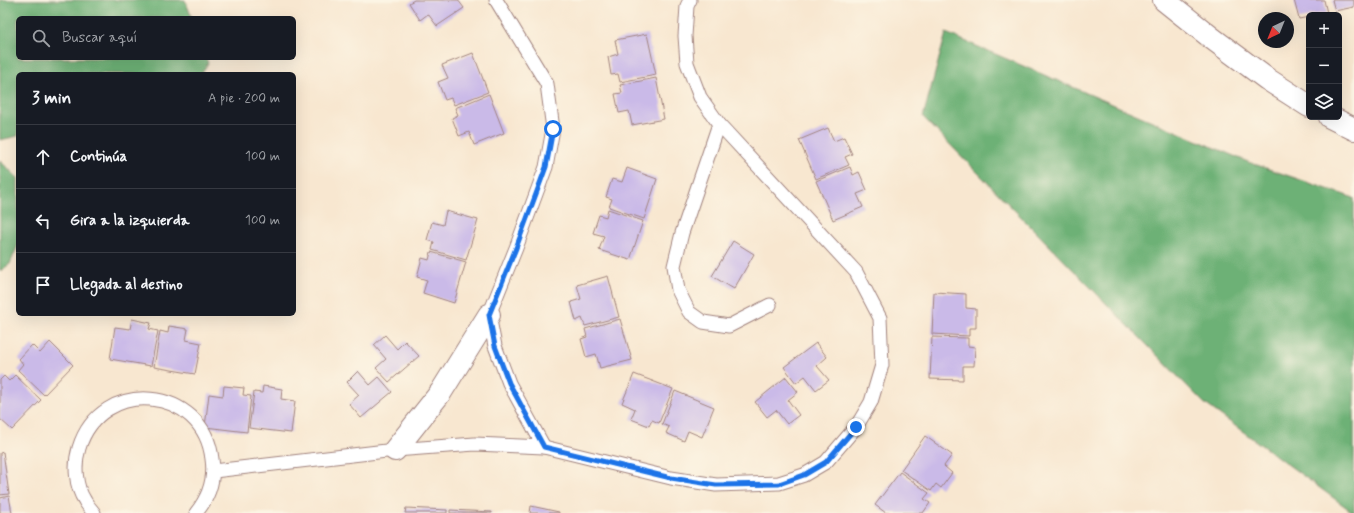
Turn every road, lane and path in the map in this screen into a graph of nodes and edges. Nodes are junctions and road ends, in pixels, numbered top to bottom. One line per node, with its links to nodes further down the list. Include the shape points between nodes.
1 (496, 0): 9 (lane, via 547,84 553,129 546,167)
2 (690, 0): 6 (lane, via 687,6 685,36 687,64 700,97)
3 (1164, 0): 4 (street, via 1267,79)
4 (1306, 104)
5 (1336, 120): 7 (street)
6 (719, 124): 8 (lane, via 682,232 674,266 678,290 689,312 703,322 730,326); 10 (lane, via 856,272 880,318 882,365 871,402 856,427 826,462 804,475 779,484 716,485 671,478)
7 (1354, 129)
8 (770, 305)
9 (489, 315): 10 (lane, via 495,346 509,383); 11 (street, via 441,392)
10 (544, 447): 11 (lane, via 476,444)
11 (395, 450): 12 (lane)
12 (214, 472): 13 (lane, via 211,448 201,427 184,410 162,400 139,398 116,404 96,417 83,436 76,457 77,480 84,500); 14 (lane, via 209,493)
13 (94, 513)
14 (196, 513)

